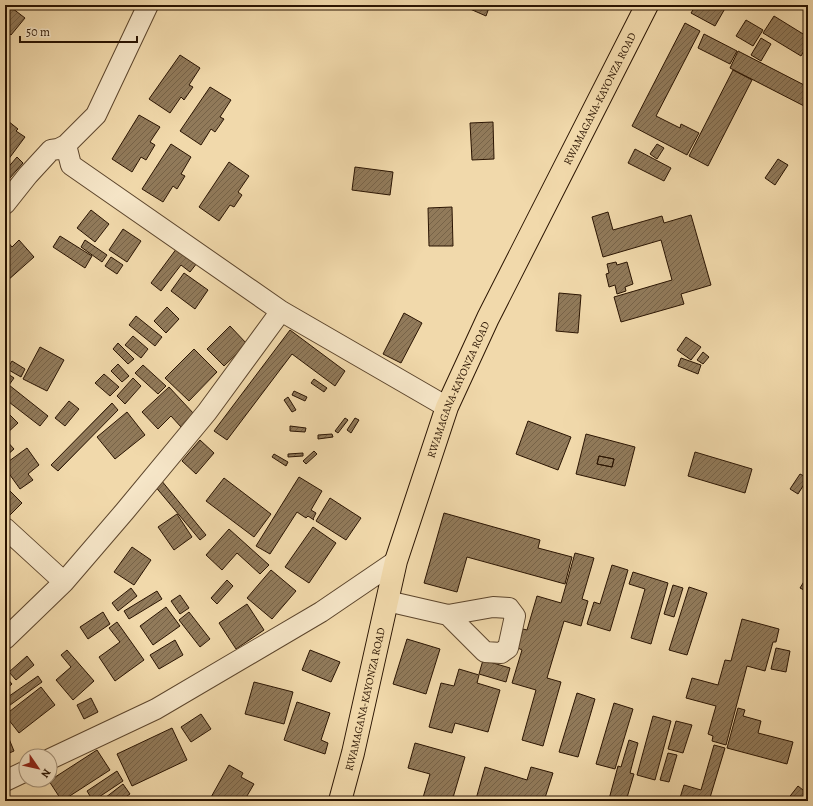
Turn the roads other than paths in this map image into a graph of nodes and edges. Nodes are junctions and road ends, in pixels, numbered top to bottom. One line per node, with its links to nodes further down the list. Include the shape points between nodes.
1 (148, 5): 3 (street, via 96,115)
2 (647, 5): 6 (highway, RWAMAGANA-KAYONZA ROAD, via 488,318)
3 (66, 145): 4 (street, via 51,150); 5 (street, via 71,165)
4 (5, 204)
5 (280, 311): 6 (street); 9 (street, via 207,412)
6 (447, 407): 8 (highway, RWAMAGANA-KAYONZA ROAD)
7 (5, 528): 9 (street)
8 (396, 561): 10 (highway, RWAMAGANA-KAYONZA ROAD); 13 (street, via 321,612 156,708)
9 (64, 582): 12 (street)
10 (387, 601): 11 (street); 16 (highway, RWAMAGANA-KAYONZA ROAD, via 355,746)
11 (448, 615)
12 (5, 639)
13 (58, 755)
14 (18, 775): 15 (street)
15 (5, 781)
16 (340, 801)

